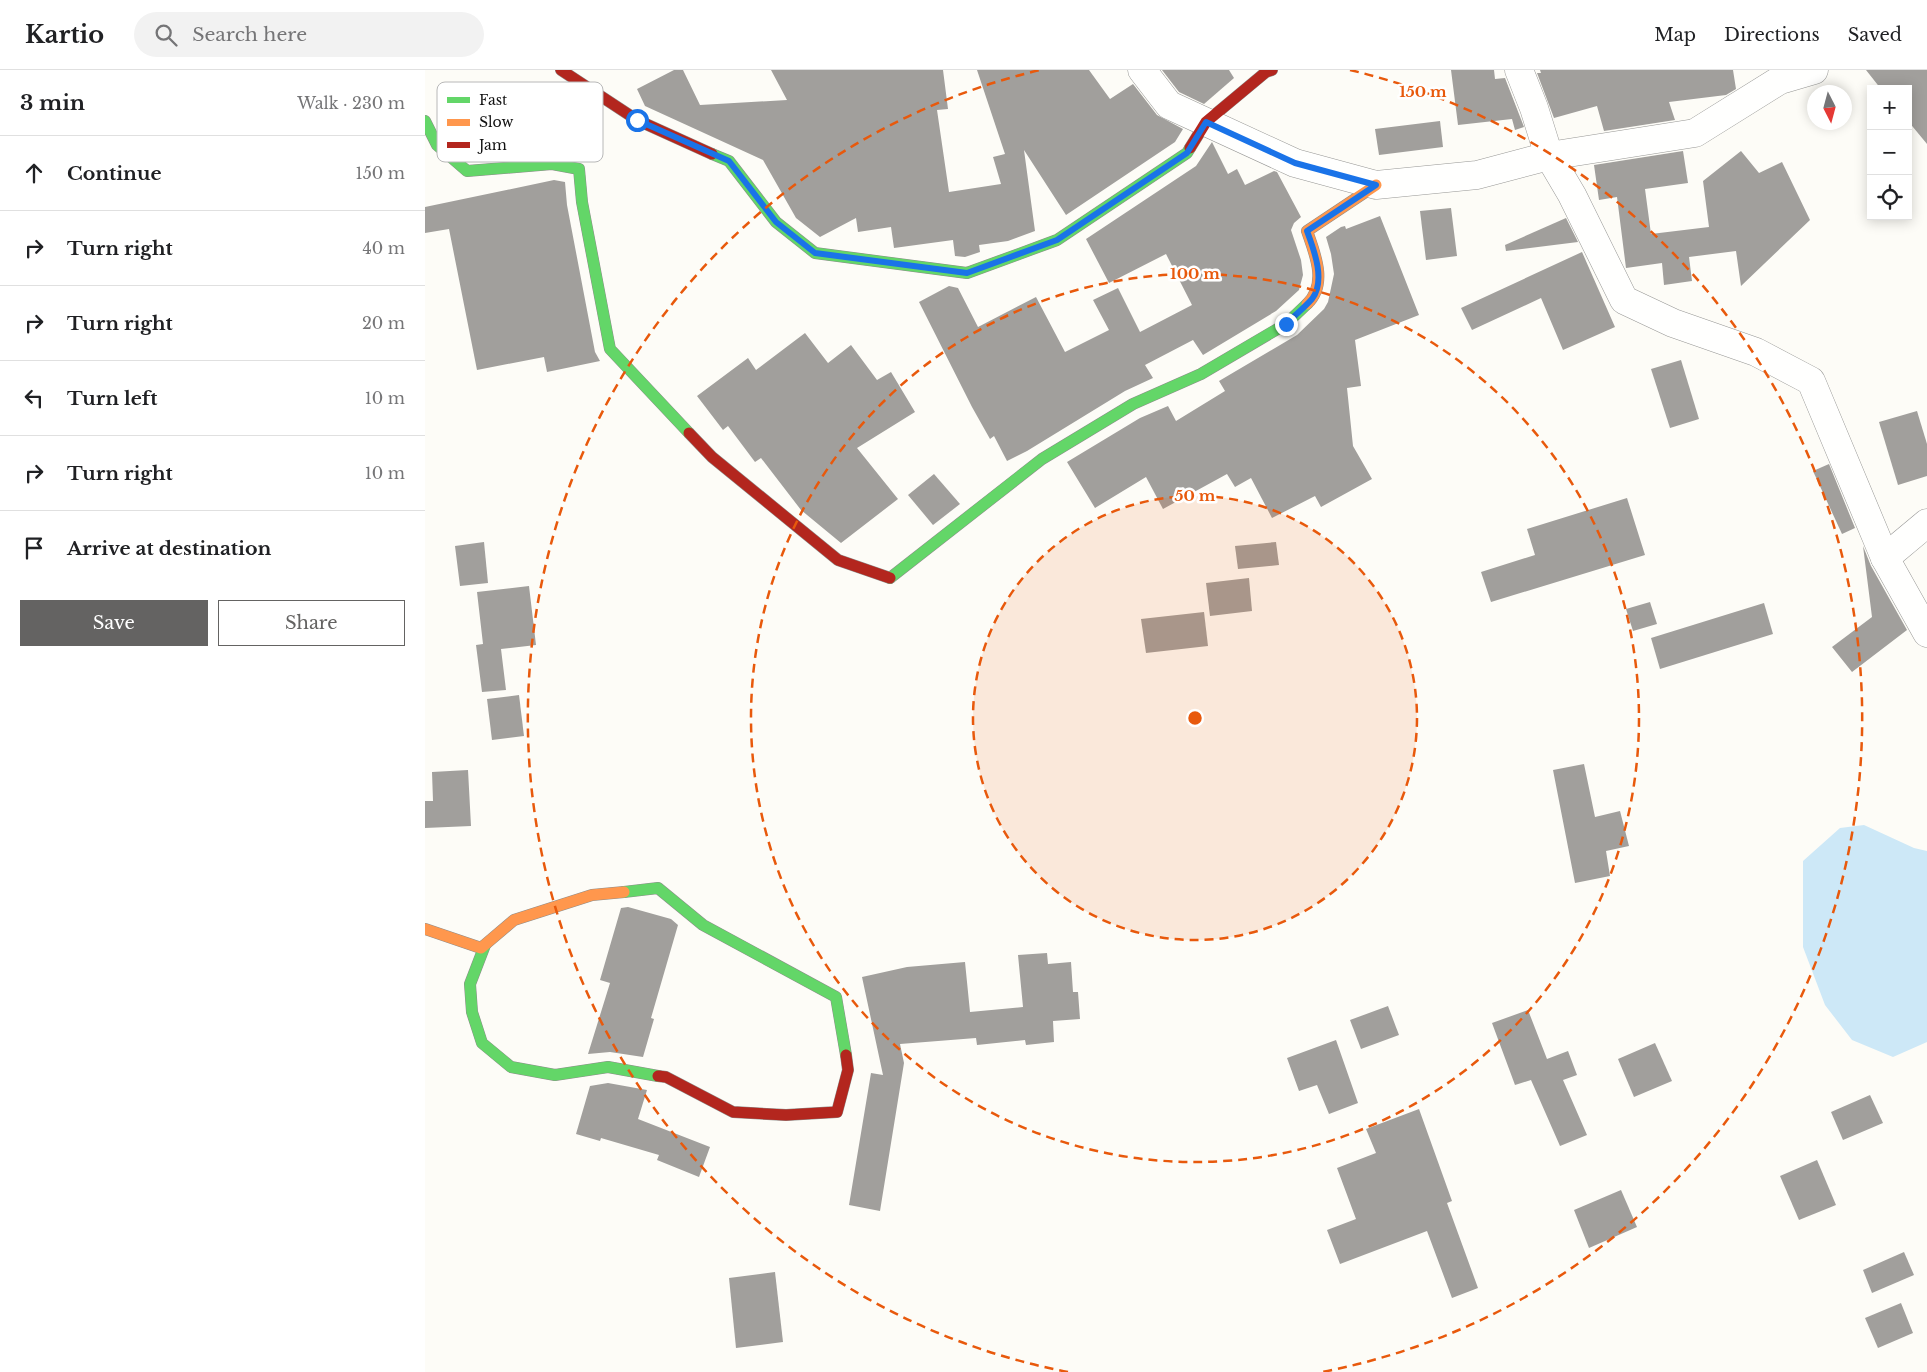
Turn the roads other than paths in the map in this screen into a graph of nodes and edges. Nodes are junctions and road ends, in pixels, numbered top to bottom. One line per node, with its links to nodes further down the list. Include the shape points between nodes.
1 (561, 70): 6 (street)
2 (1142, 70): 9 (street, via 1169,105)
3 (1272, 70): 9 (street)
4 (1519, 70): 11 (street)
5 (1814, 70): 11 (street, via 1780,80 1695,132)
6 (578, 82)
7 (603, 98): 9 (street, via 637,120 729,161 776,222 815,253 967,273 1057,240 1187,153)
8 (425, 121): 10 (street)
9 (1206, 122): 13 (street, via 1295,163)
10 (437, 144)
11 (1549, 156): 13 (street, via 1477,175); 15 (street, via 1624,300 1673,323 1756,352 1811,381)
12 (457, 162): 13 (street, via 467,171 552,164 579,169 582,202 611,349 712,456 838,560 891,578 1042,459 1133,404 1201,374 1286,324 1313,298 1319,276 1307,231)
13 (1376, 185)
14 (1927, 524): 15 (street)
15 (1885, 558): 16 (street)
16 (1927, 633)
17 (425, 929): 18 (street, via 481,948)
18 (485, 945): 18 (street, via 514,920 592,895 659,888 703,925 836,997 848,1070 837,1112 787,1116 733,1112 666,1077 608,1067 555,1075 511,1067 482,1043 472,1012 470,984)

